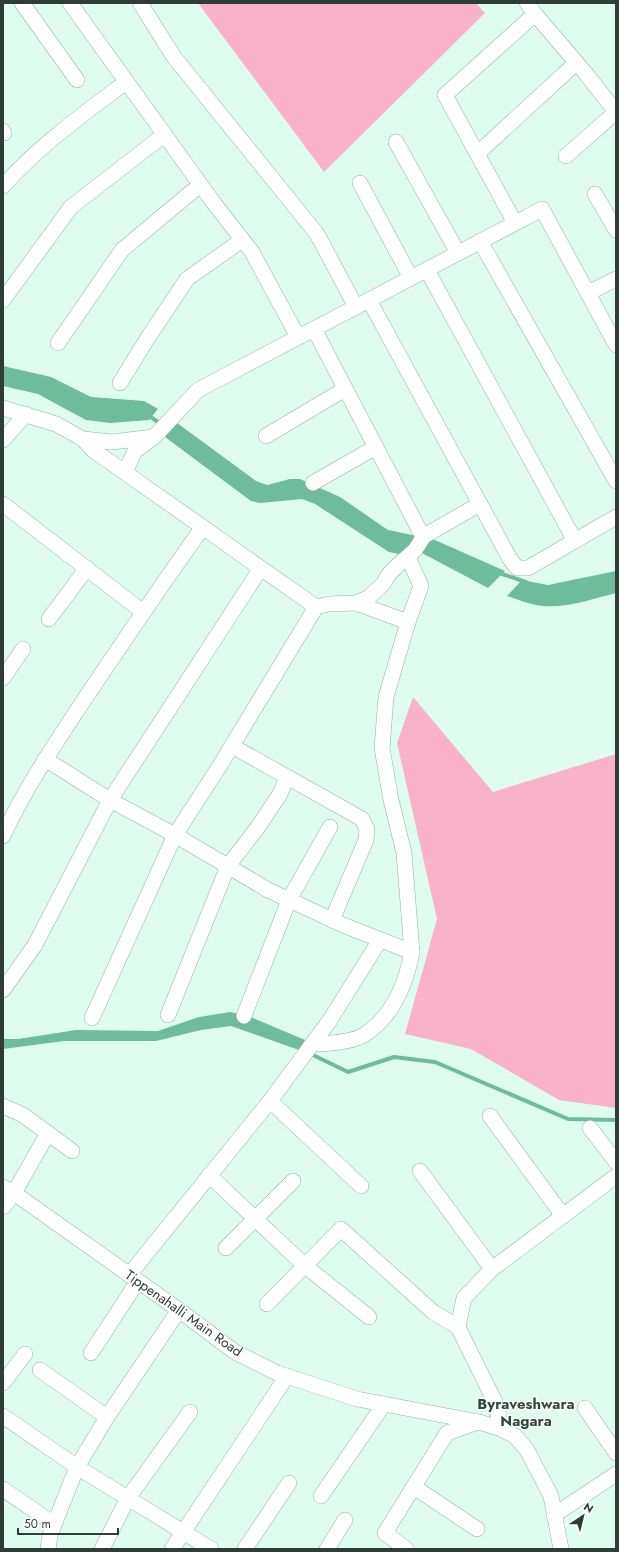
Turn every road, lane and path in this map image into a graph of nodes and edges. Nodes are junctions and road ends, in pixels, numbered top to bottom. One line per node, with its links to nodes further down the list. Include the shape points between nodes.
1 (22, 3): 6 (street)
2 (70, 3): 7 (street)
3 (140, 3): 27 (street, via 174,57 317,234)
4 (531, 9): 5 (street); 11 (street, via 445,94)
5 (576, 63): 8 (street); 11 (street)
6 (77, 80)
7 (126, 82): 9 (street); 15 (street, via 55,135)
8 (616, 112): 12 (street)
9 (164, 135): 14 (street); 26 (street, via 71,207)
10 (396, 142): 21 (street)
11 (477, 154): 17 (street)
12 (566, 156)
13 (360, 183): 23 (street)
14 (200, 185): 19 (street); 30 (street, via 122,250)
15 (3, 186)
16 (595, 194): 18 (street)
17 (516, 223): 20 (street); 25 (street, via 542,209)
18 (616, 230)
19 (242, 240): 29 (street, via 252,252); 32 (street, via 187,279)
20 (480, 242): 21 (street); 42 (street)
21 (458, 253): 22 (street)
22 (427, 270): 23 (street); 48 (street)
23 (411, 278): 27 (street)
24 (616, 279): 25 (street)
25 (588, 293): 31 (street)
26 (3, 300)
27 (363, 303): 28 (street); 45 (street)
28 (314, 329): 29 (street); 33 (street)
29 (298, 337): 37 (street, via 198,390)
30 (58, 343)
31 (616, 345)
32 (120, 383)
33 (345, 389): 36 (street); 40 (street)
34 (3, 408): 35 (street)
35 (26, 414): 38 (street, via 56,424); 39 (street)
36 (266, 436)
37 (154, 437): 38 (street, via 112,442); 41 (street, via 135,451)
38 (84, 439): 41 (street, via 93,450)
39 (3, 440)
40 (376, 448): 43 (street); 49 (street)
41 (125, 472): 47 (street)
42 (616, 481)
43 (313, 483)
44 (3, 504): 50 (street)
45 (480, 504): 48 (street, via 517,568 528,568); 49 (street)
46 (616, 517): 48 (street)
47 (203, 527): 51 (street); 54 (street)
48 (575, 541)
49 (417, 546): 52 (street, via 389,574 383,584 368,598); 56 (street, via 421,586)
50 (87, 568): 54 (street); 55 (street)
51 (261, 568): 53 (street); 62 (street)
52 (356, 603): 53 (street); 56 (street)
53 (316, 607): 59 (street)
54 (143, 612): 60 (street)
55 (49, 619)
56 (408, 622): 71 (street, via 386,697 382,748 404,853)
57 (23, 649): 58 (street)
58 (3, 678)
59 (232, 746): 61 (street); 65 (street)
60 (45, 759): 62 (street); 63 (street)
61 (287, 776): 67 (street, via 280,794); 69 (street, via 362,819 367,829 366,840)
62 (110, 800): 65 (street); 72 (street, via 35,945)
63 (8, 809): 66 (street)
64 (330, 827): 68 (street)
65 (175, 835): 67 (street); 75 (street)
66 (3, 836)
67 (228, 866): 68 (street); 73 (street)
68 (289, 900): 69 (street); 74 (street)
69 (332, 920): 70 (street)
70 (380, 940): 71 (street); 76 (street)
71 (412, 952): 76 (street, via 400,990 384,1018 363,1036)
72 (3, 990)
73 (168, 1015)
74 (244, 1016)
75 (92, 1018)
76 (306, 1053): 77 (street)
77 (270, 1101): 85 (street); 88 (street)
78 (3, 1106): 81 (street, via 23,1115)
79 (490, 1116): 91 (street)
80 (590, 1128): 83 (street)
81 (48, 1133): 82 (street); 89 (street)
82 (72, 1151)
83 (616, 1162)
84 (420, 1170): 95 (street)
85 (209, 1175): 92 (street); 96 (street)
86 (616, 1176): 91 (street)
87 (293, 1181): 92 (street)
88 (361, 1186)
89 (8, 1190): 90 (street); 96 (street, Tippenahalli Main Road)
90 (3, 1207)
91 (563, 1216): 95 (street)
92 (256, 1219): 93 (street); 94 (street)
93 (226, 1248)
94 (304, 1265): 97 (street); 99 (street); 100 (street, via 341,1229 433,1312)
95 (492, 1269): 100 (street, via 464,1298)
96 (134, 1278): 98 (street, Tippenahalli Main Road); 101 (street)
97 (267, 1304)
98 (179, 1310): 104 (street, Tippenahalli Main Road, via 235,1352); 110 (street)
99 (369, 1317)
100 (458, 1327): 112 (street, via 498,1408)
101 (91, 1353)
102 (25, 1354): 105 (street)
103 (40, 1370): 110 (street)
104 (287, 1376): 106 (street, Tippenahalli Main Road, via 357,1399); 125 (street)
105 (3, 1383)
106 (384, 1404): 111 (street, Tippenahalli Main Road); 119 (street)
107 (585, 1408): 113 (street)
108 (190, 1412): 120 (street)
109 (3, 1416): 114 (street)
110 (107, 1417): 114 (street)
111 (479, 1422): 112 (street, Tippenahalli Main Road); 117 (street, via 447,1433)
112 (499, 1428): 121 (street, Tippenahalli Main Road, via 515,1436 527,1450 551,1496)
113 (616, 1452)
114 (77, 1467): 120 (street); 123 (street)
115 (616, 1474): 121 (street)
116 (289, 1483): 130 (street)
117 (414, 1486): 124 (street); 132 (street, via 385,1533)
118 (3, 1489): 123 (street)
119 (320, 1496)
120 (128, 1498): 125 (street); 127 (street)
121 (554, 1515): 133 (street, Tippenahalli Main Road)
122 (345, 1520): 131 (street)
123 (54, 1524): 126 (street)
124 (477, 1529)
125 (182, 1532): 128 (street); 129 (street)
126 (48, 1549)
127 (102, 1549)
128 (172, 1549)
129 (211, 1549)
130 (245, 1549)
131 (327, 1549)
132 (406, 1549)
133 (561, 1549)

